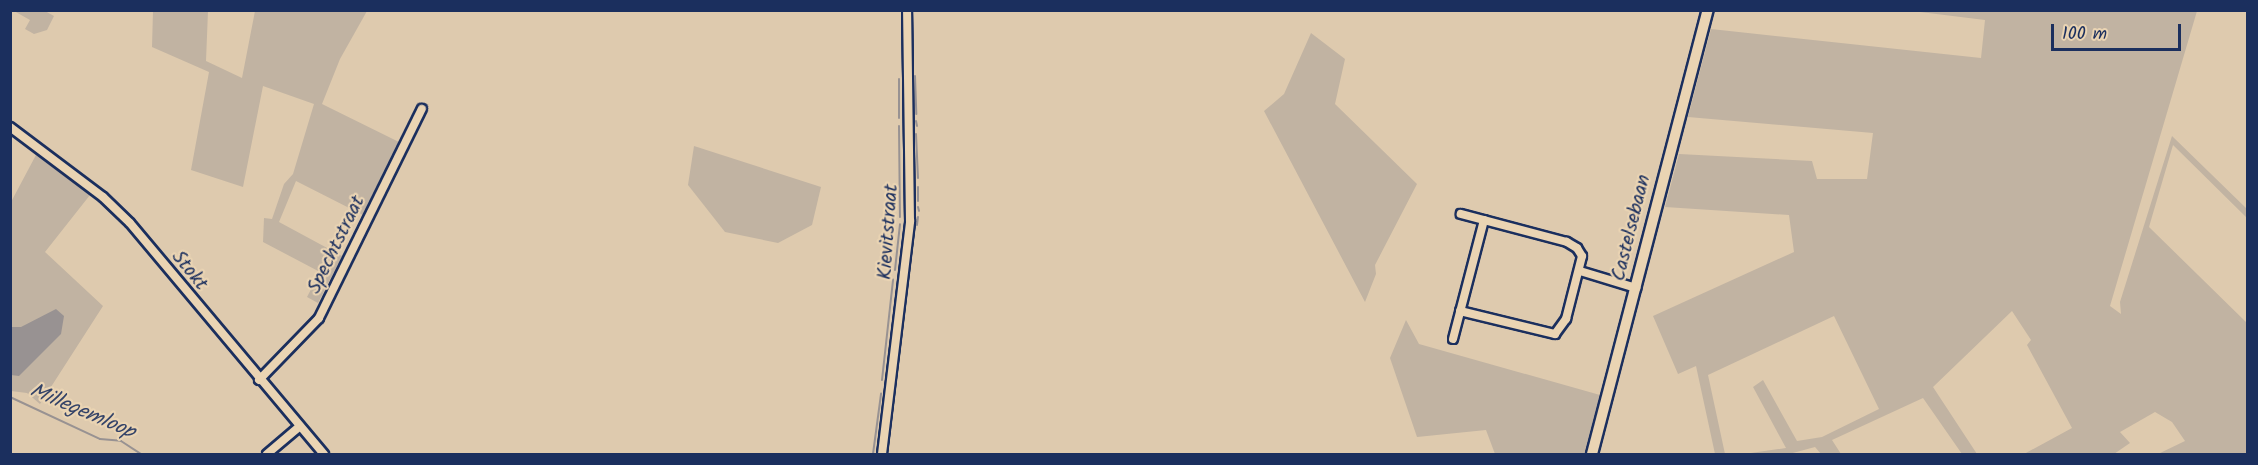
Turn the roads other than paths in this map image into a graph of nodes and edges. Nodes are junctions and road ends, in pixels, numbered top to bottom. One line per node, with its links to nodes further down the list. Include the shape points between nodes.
1 (907, 10): 15 (street, Kievitstraat, via 910,221)
2 (1708, 10): 8 (street, Castelsebaan)
3 (422, 109): 11 (street, Spechtstraat, via 319,318)
4 (10, 127): 11 (street, Stokt, via 120,213)
5 (1461, 214): 6 (street)
6 (1484, 220): 7 (street, via 1567,242 1581,256); 9 (street)
7 (1580, 271): 8 (street); 9 (street, via 1566,319 1555,334)
8 (1636, 288): 16 (street, Castelsebaan)
9 (1460, 310): 10 (street)
10 (1453, 339)
11 (259, 380): 12 (street, Stokt)
12 (299, 427): 13 (street); 14 (street, Stokt)
13 (267, 454)
14 (324, 454)
15 (882, 454)
16 (1592, 454)

